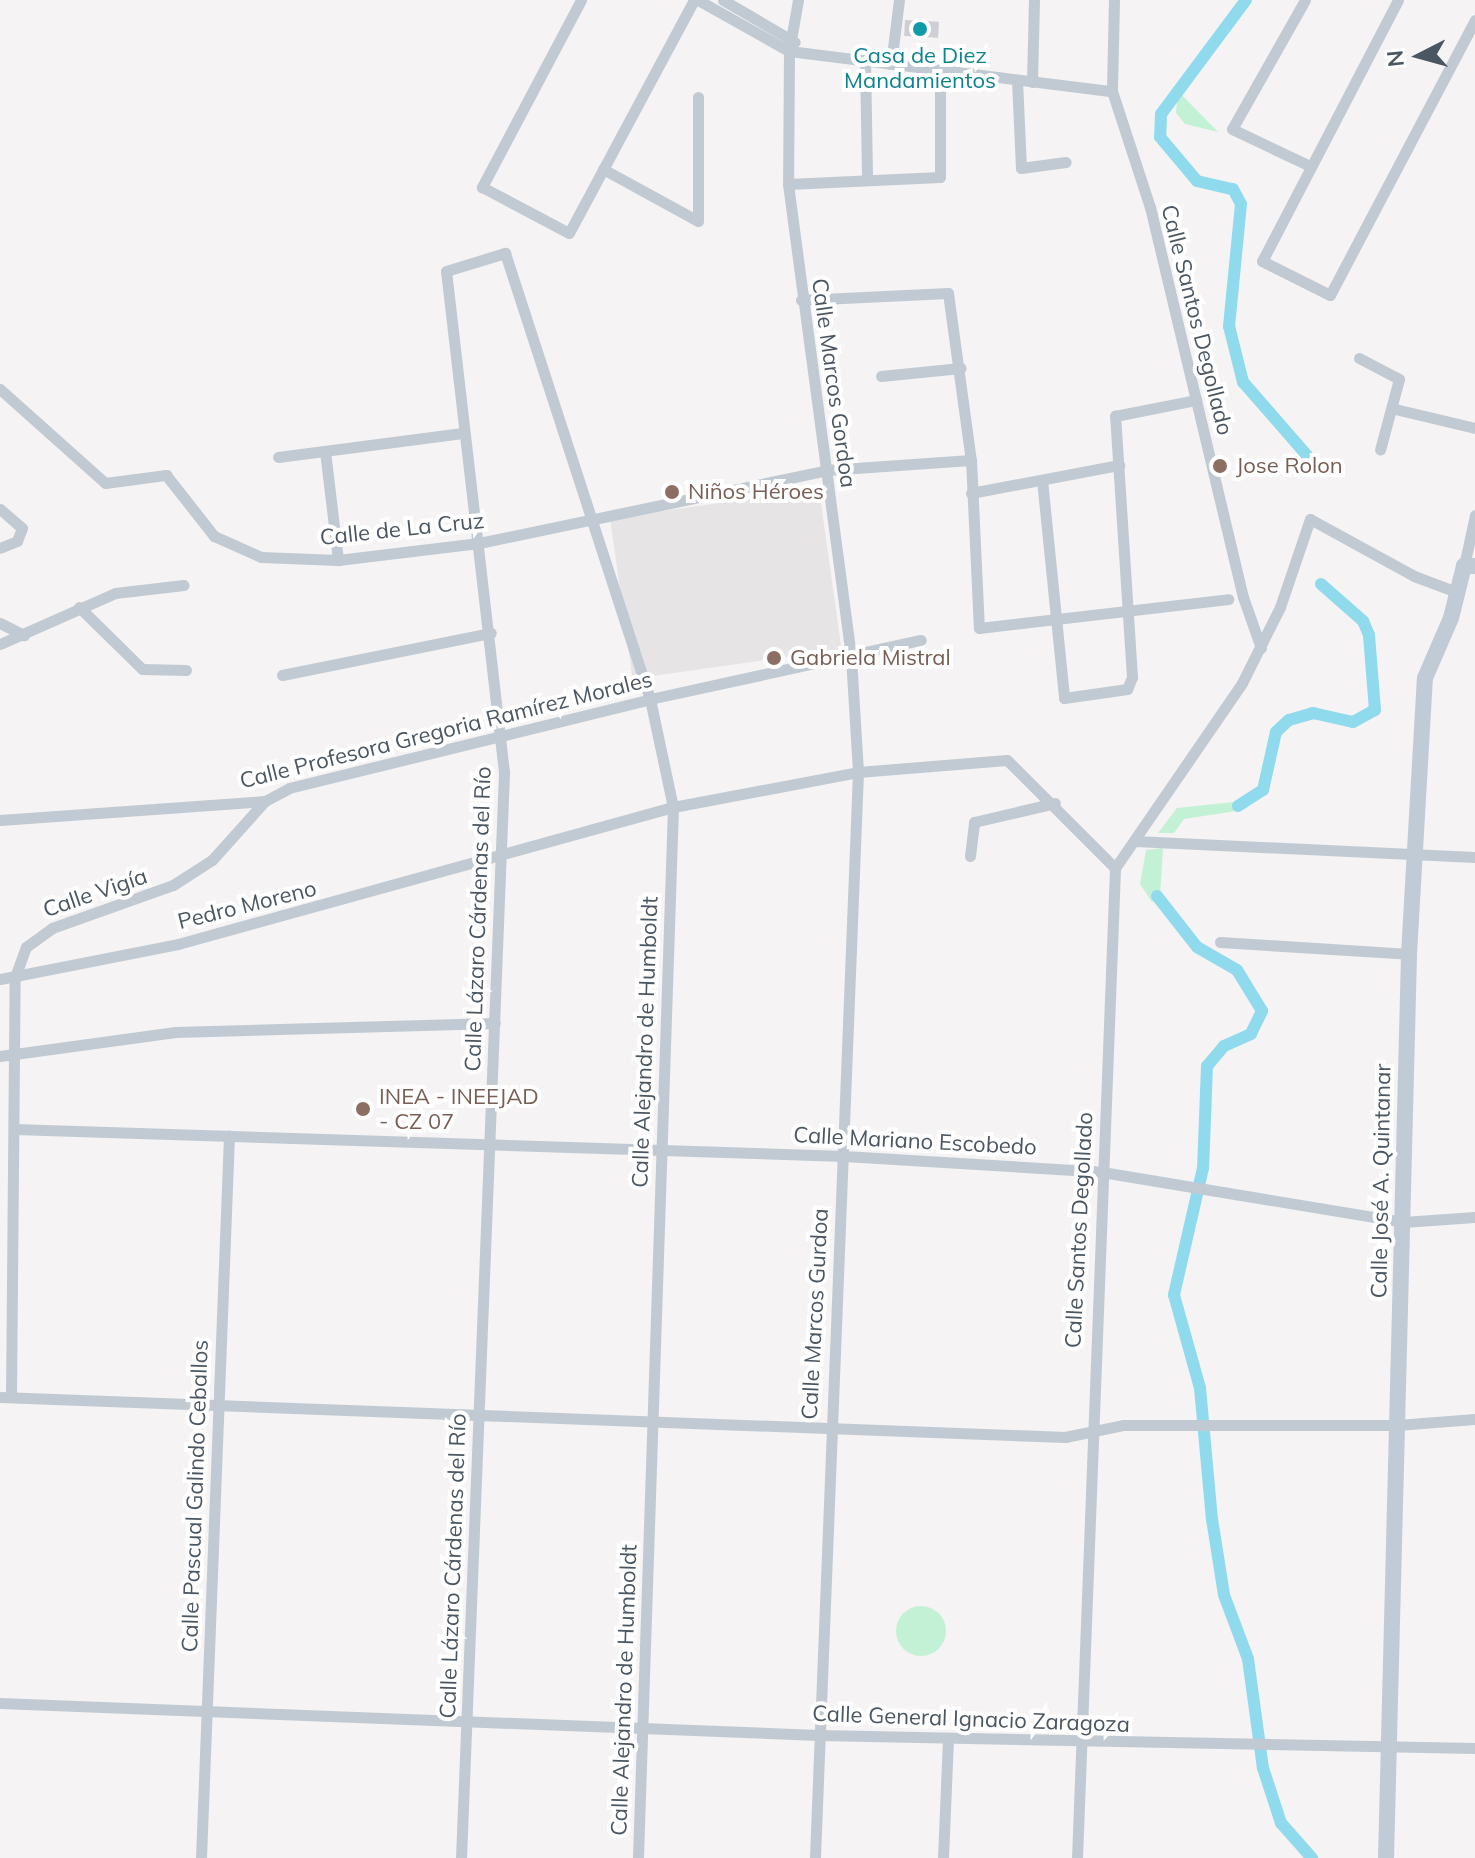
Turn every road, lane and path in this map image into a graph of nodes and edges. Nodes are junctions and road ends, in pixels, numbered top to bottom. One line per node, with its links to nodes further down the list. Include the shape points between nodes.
1 (581, 0): 23 (street, via 482,187 569,233)
2 (696, 0): 10 (street); 23 (street)
3 (723, 0): 10 (street)
4 (798, 0): 12 (street)
5 (899, 0): 15 (street)
6 (1034, 0): 18 (street)
7 (1114, 0): 19 (street, Calle Santos Degollado)
8 (1305, 0): 22 (street, via 1232,129)
9 (1398, 0): 22 (street)
10 (740, 17): 12 (street); 13 (street)
11 (1475, 20): 22 (street, via 1330,295 1262,261)
12 (790, 37): 13 (street)
13 (795, 50): 14 (street); 25 (street, Calle Marcos Gordoa)
14 (865, 60): 15 (street); 24 (street)
15 (891, 64): 16 (street)
16 (940, 71): 17 (street); 24 (street, via 940,177)
17 (1017, 80): 18 (street); 21 (street, via 1021,168)
18 (1032, 82): 19 (street)
19 (1112, 91): 32 (street, Calle Santos Degollado, via 1150,207)
20 (698, 97): 23 (street, via 698,221)
21 (1066, 162)
22 (1310, 166)
23 (603, 169)
24 (867, 180): 25 (street)
25 (788, 184): 27 (street, Calle Marcos Gordoa)
26 (446, 271): 35 (street, Calle Lázaro Cárdenas del Río); 46 (street, Calle Alejandro de Humboldt, via 505,253)
27 (801, 300): 29 (street, via 948,293); 41 (street, Calle Marcos Gordoa)
28 (1359, 358): 33 (street, via 1399,379)
29 (961, 368): 30 (street); 39 (street)
30 (881, 376)
31 (0, 389): 49 (street, Calle de La Cruz, via 105,483 166,475 214,536 235,549 261,557)
32 (1196, 400): 40 (street, via 1115,416); 62 (street, Calle Santos Degollado)
33 (1395, 409): 34 (street); 36 (street)
34 (1475, 428)
35 (464, 433): 37 (street); 47 (street, Calle Lázaro Cárdenas del Río)
36 (1380, 450)
37 (325, 451): 38 (street); 49 (street)
38 (278, 457)
39 (971, 460): 41 (street, Calle de La Cruz); 43 (street)
40 (1119, 465): 42 (street); 55 (street)
41 (827, 470): 46 (street, Calle de La Cruz); 63 (street, Calle Marcos Gordoa)
42 (1042, 480): 43 (street); 56 (street)
43 (971, 493): 56 (street, via 979,628)
44 (0, 509): 48 (street, via 22,528 17,541)
45 (1475, 515): 50 (street, Calle José A. Quintanar)
46 (595, 518): 47 (street, Calle de La Cruz); 66 (street, Calle Alejandro de Humboldt)
47 (479, 543): 49 (street, Calle de La Cruz); 58 (street, Calle Lázaro Cárdenas del Río)
48 (0, 548)
49 (338, 560)
50 (1470, 566): 52 (street, Calle José A. Quintanar)
51 (184, 585): 54 (street, via 115,593)
52 (1467, 593): 62 (street, via 1414,576 1310,519); 74 (street, Calle José A. Quintanar, via 1425,678)
53 (1228, 599): 55 (street)
54 (79, 607): 59 (street); 64 (street, via 142,669)
55 (1129, 612): 56 (street); 56 (street, via 1127,689 1064,698)
56 (1056, 619)
57 (0, 623): 59 (street)
58 (491, 633): 65 (street); 67 (street, Calle Lázaro Cárdenas del Río)
59 (24, 635): 61 (street)
60 (921, 640): 63 (street, Calle Profesora Gregoria Ramírez Morales)
61 (0, 644)
62 (1261, 648): 73 (street, via 1191,764)
63 (851, 657): 66 (street, Calle Profesora Gregoria Ramírez Morales); 68 (street, Calle Marcos Gordoa)
64 (186, 670)
65 (282, 675)
66 (650, 699): 67 (street, Calle Profesora Gregoria Ramírez Morales); 71 (street, Calle Alejandro de Humboldt)
67 (501, 738): 69 (street, Calle Profesora Gregoria Ramírez Morales, via 289,788); 77 (street, Calle Lázaro Cárdenas del Río)
68 (858, 772): 70 (street, Pedro Moreno, via 1007,760); 71 (street, Pedro Moreno); 90 (street, Calle Marcos Gurdoa)
69 (265, 801): 72 (street, Calle Profesora Gregoria Ramírez Morales); 81 (street, Calle Vigía, via 212,860 173,885 33,936)
70 (1055, 803): 75 (street, via 974,822); 78 (street, Pedro Moreno)
71 (673, 807): 77 (street, Pedro Moreno); 89 (street, Calle Alejandro de Humboldt)
72 (0, 820)
73 (1135, 841): 74 (street); 78 (street)
74 (1414, 854): 76 (street); 80 (street, Calle José A. Quintanar)
75 (970, 856)
76 (1475, 857)
77 (501, 858): 81 (street, Pedro Moreno, via 178,944); 83 (street, Calle Lázaro Cárdenas del Río)
78 (1115, 868): 91 (street, Calle Santos Degollado)
79 (1220, 942): 80 (street)
80 (1409, 954): 93 (street, Calle José A. Quintanar)
81 (15, 977): 82 (street, Pedro Moreno); 84 (street, Calle Vigía)
82 (0, 979)
83 (495, 1023): 84 (street, via 175,1032); 88 (street, Calle Lázaro Cárdenas del Río)
84 (13, 1054): 85 (street); 86 (street, Calle Vigía)
85 (0, 1056)
86 (14, 1129): 87 (street, Calle Mariano Escobedo); 94 (street, Calle Vigía)
87 (229, 1136): 88 (street, Calle Mariano Escobedo); 95 (street, Calle Pascual Galindo Ceballos)
88 (492, 1145): 89 (street, Calle Mariano Escobedo); 96 (street, Calle Lázaro Cárdenas del Río)
89 (661, 1151): 90 (street, Calle Mariano Escobedo); 98 (street, Calle Alejandro de Humboldt)
90 (844, 1156): 91 (street, Calle Mariano Escobedo); 100 (street, Calle Marcos Gurdoa)
91 (1102, 1172): 93 (street, Calle Mariano Escobedo); 101 (street, Calle Santos Degollado)
92 (1475, 1217): 93 (street, Calle Mariano Escobedo)
93 (1403, 1222): 99 (street, Calle José A. Quintanar)
94 (5, 1397): 95 (street)
95 (218, 1405): 96 (street); 103 (street, Calle Pascual Galindo Ceballos)
96 (480, 1412): 98 (street); 104 (street, Calle Lázaro Cárdenas del Río)
97 (1475, 1419): 99 (street)
98 (652, 1420): 100 (street); 105 (street, Calle Alejandro de Humboldt)
99 (1397, 1425): 101 (street); 110 (street, Calle José A. Quintanar)
100 (828, 1426): 101 (street, via 1065,1437); 106 (street, Calle Marcos Gurdoa)
101 (1090, 1432): 108 (street, Calle Santos Degollado)
102 (0, 1703): 103 (street, Calle General Ignacio Zaragoza)
103 (208, 1710): 104 (street, Calle General Ignacio Zaragoza); 111 (street, Calle Pascual Galindo Ceballos)
104 (467, 1721): 105 (street, Calle General Ignacio Zaragoza); 112 (street, Calle Lázaro Cárdenas del Río)
105 (642, 1728): 106 (street, Calle General Ignacio Zaragoza); 113 (street, Calle Alejandro de Humboldt)
106 (818, 1735): 107 (street, Calle General Ignacio Zaragoza); 114 (street, Calle Marcos Gurdoa)
107 (948, 1739): 108 (street, Calle General Ignacio Zaragoza); 115 (street)
108 (1083, 1742): 110 (street, Calle General Ignacio Zaragoza); 116 (street, Calle Santos Degollado)
109 (1475, 1748): 110 (street, Calle General Ignacio Zaragoza)
110 (1387, 1750): 117 (street, Calle José A. Quintanar)
111 (201, 1858)
112 (461, 1858)
113 (638, 1858)
114 (815, 1858)
115 (943, 1858)
116 (1077, 1858)
117 (1386, 1858)

